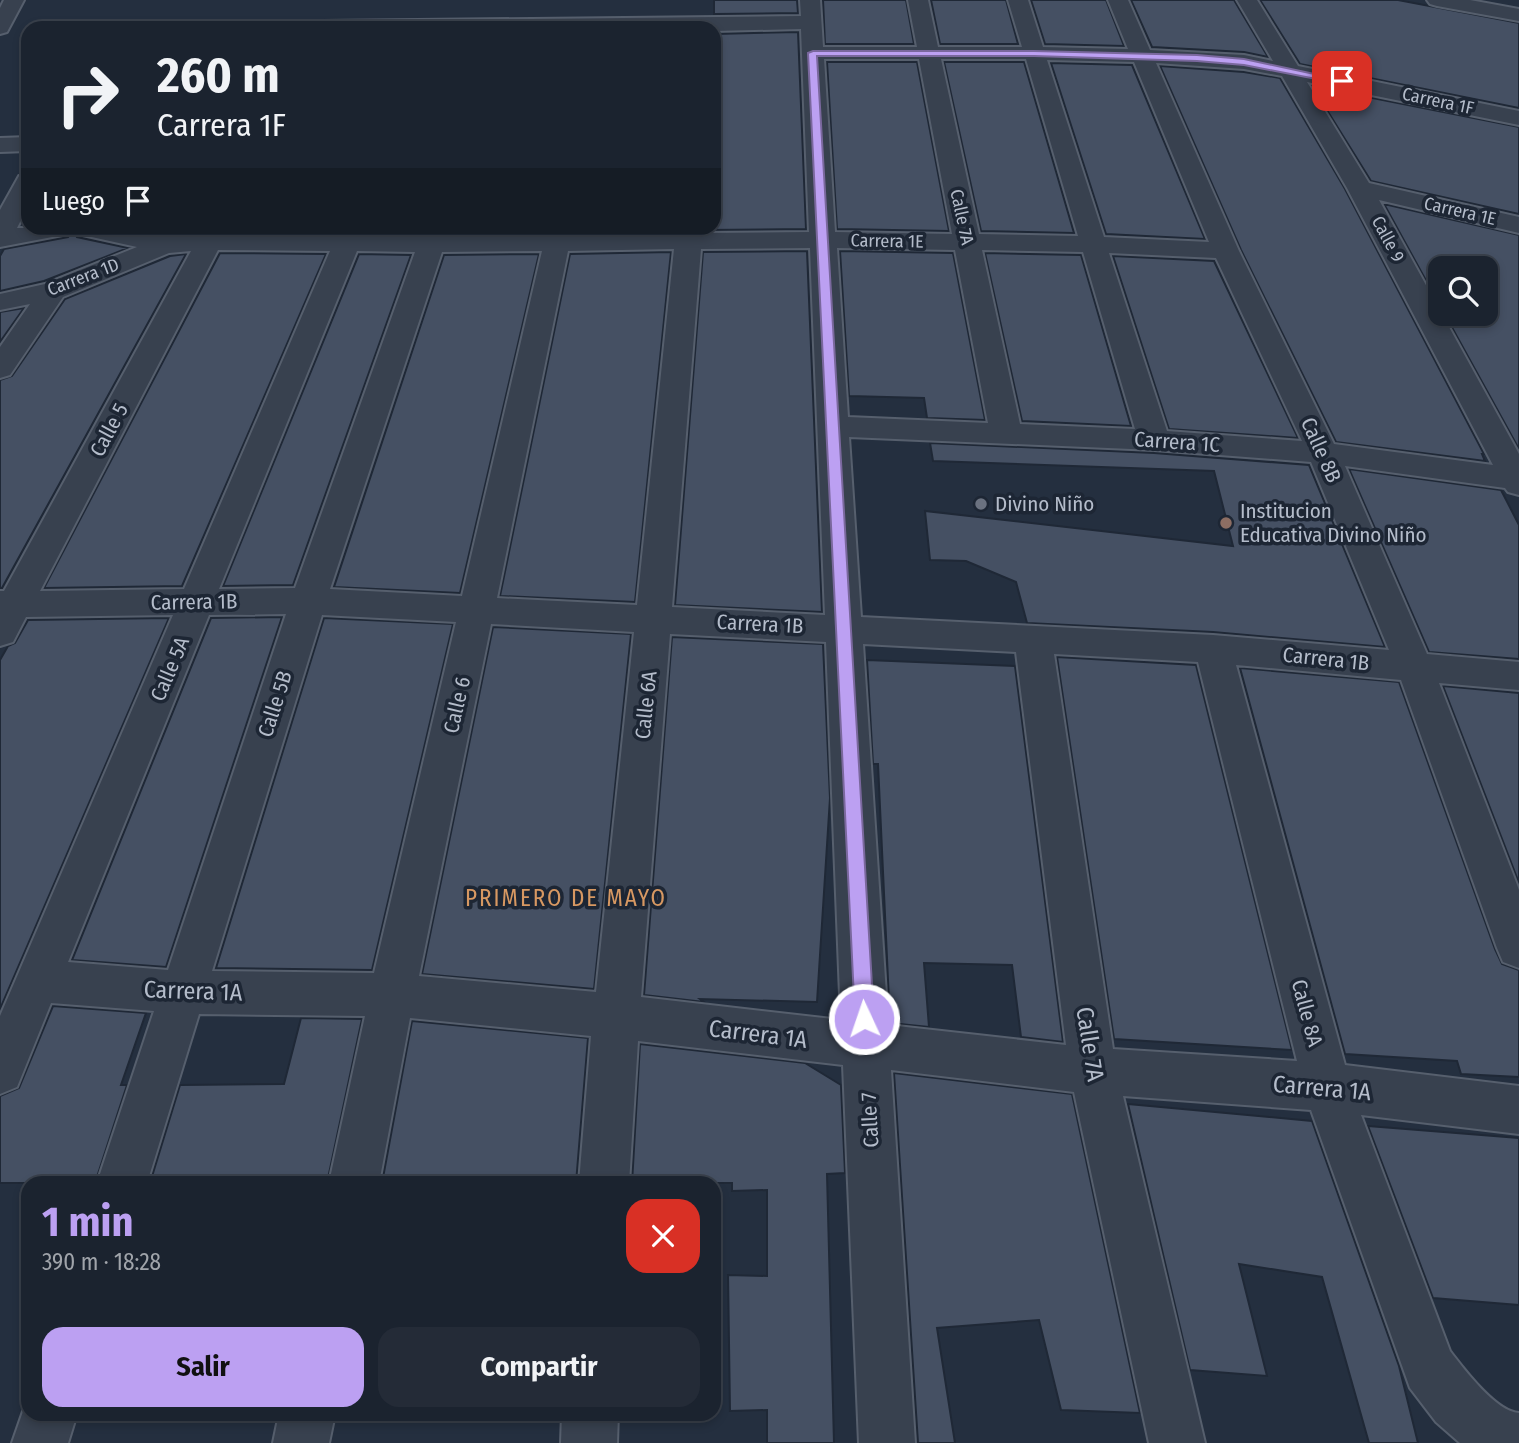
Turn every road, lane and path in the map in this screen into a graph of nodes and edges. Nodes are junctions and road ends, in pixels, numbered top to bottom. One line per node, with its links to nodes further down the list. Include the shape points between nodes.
1 (14, 0): 23 (street)
2 (447, 0): 17 (street)
3 (509, 0): 18 (street)
4 (608, 0): 19 (street)
5 (707, 0): 20 (street)
6 (918, 0): 25 (street, Calle 7A)
7 (1018, 0): 24 (street)
8 (1118, 0): 26 (street, Calle 8B)
9 (1247, 0): 27 (street, Calle 9)
10 (1437, 0): 12 (street)
11 (121, 9): 14 (street)
12 (1519, 15)
13 (326, 20): 15 (street, Carrera 1F); 16 (street, Carrera 1F)
14 (112, 21)
15 (188, 21)
16 (344, 21)
17 (439, 21)
18 (502, 21)
19 (604, 21)
20 (705, 21)
21 (811, 25): 22 (street, Carrera 1F); 25 (street, Carrera 1F); 43 (street, Calle 7)
22 (721, 26)
23 (6, 29)
24 (1034, 53): 25 (street, Carrera 1F); 26 (street, Carrera 1F); 45 (street)
25 (929, 54): 44 (street, Calle 7A)
26 (1142, 56): 27 (street, Carrera 1F, via 1244,62); 47 (street, Calle 8B)
27 (1291, 70): 28 (street, Carrera 1F); 31 (street, Calle 9)
28 (1519, 118)
29 (21, 144): 30 (street)
30 (0, 145)
31 (1360, 188): 33 (street, Carrera 1E); 55 (street, Calle 9)
32 (21, 195): 42 (street)
33 (1519, 225)
34 (21, 234): 42 (street)
35 (119, 235): 46 (street, Carrera 1E)
36 (213, 235): 37 (street, Carrera 1E); 46 (street, Carrera 1E); 59 (street, Calle 5)
37 (349, 235): 41 (street, Carrera 1E); 57 (street, Calle 5A)
38 (558, 235): 41 (street, Carrera 1E); 58 (street, Calle 6)
39 (689, 235): 60 (street, Calle 6A)
40 (721, 235): 43 (street, Carrera 1E)
41 (434, 236): 56 (street, Calle 5B)
42 (0, 237)
43 (822, 240): 44 (street, Carrera 1E); 51 (street, Calle 7)
44 (967, 242): 45 (street, Carrera 1E); 52 (street, Calle 7A)
45 (1094, 244): 47 (street, Carrera 1E); 53 (street)
46 (165, 245): 48 (street, Carrera 1D)
47 (1226, 251): 54 (street, Calle 8B)
48 (53, 291): 49 (street, Carrera 1D); 50 (street)
49 (0, 302)
50 (0, 369)
51 (832, 426): 52 (street, Carrera 1C); 61 (street, Calle 7)
52 (1006, 433): 53 (street, Carrera 1C)
53 (1154, 440): 54 (street, Carrera 1C)
54 (1323, 453): 55 (street, Carrera 1C); 64 (street, Calle 8B)
55 (1518, 480)
56 (308, 601): 57 (street, Carrera 1B); 58 (street, Carrera 1B); 68 (street, Calle 5B)
57 (199, 602): 59 (street, Carrera 1B); 67 (street, Calle 5A)
58 (478, 610): 60 (street, Carrera 1B); 69 (street, Calle 6)
59 (5, 613)
60 (655, 619): 61 (street, Carrera 1B); 70 (street, Calle 6A)
61 (843, 628): 62 (street, Carrera 1B); 71 (street, Calle 7)
62 (1033, 639): 63 (street, Carrera 1B); 73 (street, Calle 7A)
63 (1213, 649): 64 (street, Carrera 1B); 74 (street, Calle 8A)
64 (1415, 668): 65 (street, Carrera 1B); 66 (street, Calle 8B)
65 (1519, 676)
66 (1519, 948)
67 (38, 981): 68 (street, Carrera 1A); 72 (street, Calle 5A)
68 (181, 992): 69 (street, Carrera 1A); 76 (street, Calle 5B)
69 (392, 995): 70 (street, Carrera 1A); 77 (street, Calle 6)
70 (614, 1016): 71 (street, Carrera 1A); 78 (street, Calle 6A)
71 (866, 1047): 73 (street, Carrera 1A); 86 (street, Calle 7)
72 (0, 1071)
73 (1094, 1071): 74 (street, Carrera 1A); 87 (street, Calle 7A)
74 (1326, 1087): 75 (street, Carrera 1A); 82 (street, Calle 8A, via 1429,1370 1456,1402 1499,1440)
75 (1519, 1110)
76 (123, 1176)
77 (355, 1176)
78 (604, 1176)
79 (47, 1421): 83 (street)
80 (306, 1421): 84 (street)
81 (590, 1421): 85 (street)
82 (1519, 1441)
83 (40, 1443)
84 (301, 1443)
85 (589, 1443)
86 (887, 1443)
87 (1177, 1443)

